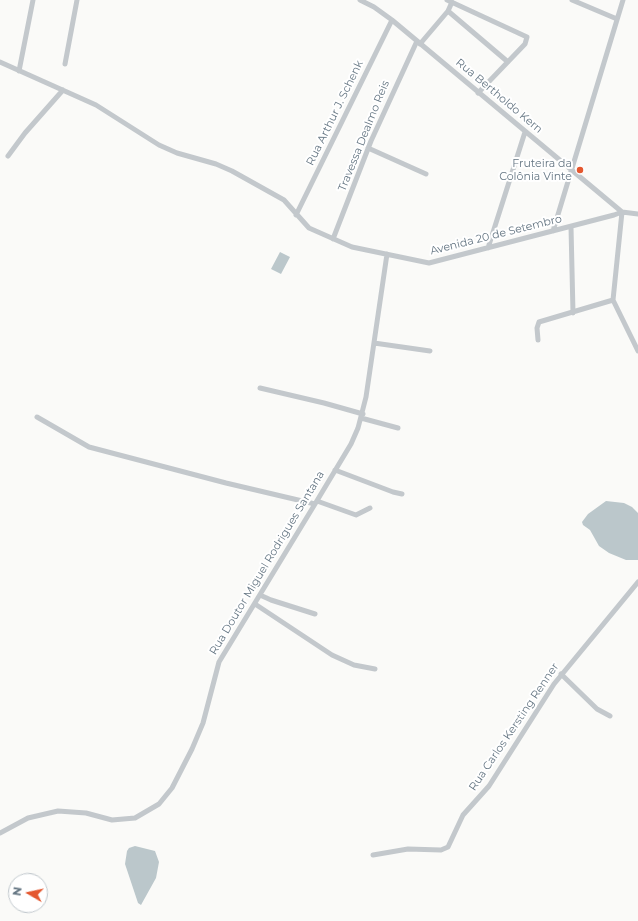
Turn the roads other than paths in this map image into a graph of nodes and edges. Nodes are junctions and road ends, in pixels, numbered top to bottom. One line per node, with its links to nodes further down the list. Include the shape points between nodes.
1 (33, 0): 14 (street)
2 (77, 0): 13 (street)
3 (360, 0): 9 (street, Rua Bertholdo Kern)
4 (572, 0): 8 (street)
5 (623, 0): 8 (street)
6 (450, 1): 7 (street, Travessa Dealmo Reis); 12 (street, via 527,37 525,44)
7 (448, 11): 10 (street, Travessa Dealmo Reis); 12 (street)
8 (618, 19): 20 (street)
9 (392, 20): 10 (street, Rua Bertholdo Kern); 24 (street, Rua Arthur J. Schenk)
10 (418, 42): 16 (street, Rua Bertholdo Kern); 18 (street, Travessa Dealmo Reis)
11 (0, 62): 14 (street, Avenida 20 de Setembro)
12 (508, 62): 16 (street)
13 (65, 64)
14 (20, 71): 15 (street, Avenida 20 de Setembro)
15 (63, 90): 19 (street); 24 (street, Avenida 20 de Setembro, via 105,110 159,145 232,171 284,200)
16 (478, 92): 17 (street, Rua Bertholdo Kern)
17 (525, 132): 20 (street, Rua Bertholdo Kern); 28 (street)
18 (368, 148): 21 (street); 27 (street, Travessa Dealmo Reis)
19 (8, 156)
20 (572, 169): 22 (street, Rua Bertholdo Kern); 26 (street)
21 (426, 174)
22 (622, 212): 23 (street, Avenida 20 de Setembro); 25 (street, Avenida 20 de Setembro); 30 (street)
23 (638, 214)
24 (296, 215): 27 (street, Avenida 20 de Setembro, via 309,228)
25 (571, 227): 26 (street, Avenida 20 de Setembro); 31 (street)
26 (553, 231): 28 (street, Avenida 20 de Setembro)
27 (333, 239): 29 (street, Avenida 20 de Setembro, via 352,247)
28 (488, 248): 29 (street, Avenida 20 de Setembro, via 429,263)
29 (387, 254): 33 (street, Rua Doutor Miguel Rodrigues Santana)
30 (613, 300): 31 (street); 35 (street)
31 (573, 313): 32 (street, via 539,322)
32 (538, 340)
33 (374, 343): 34 (street); 37 (street, Rua Doutor Miguel Rodrigues Santana)
34 (430, 351)
35 (638, 351)
36 (260, 388): 37 (street, via 324,402)
37 (362, 416): 39 (street); 40 (street, Rua Doutor Miguel Rodrigues Santana)
38 (37, 417): 42 (street, via 89,447 226,483)
39 (398, 428)
40 (335, 470): 41 (street); 42 (street, Rua Doutor Miguel Rodrigues Santana)
41 (402, 494)
42 (316, 503): 43 (street, via 356,515); 45 (street, Rua Doutor Miguel Rodrigues Santana)
43 (370, 508)
44 (638, 582): 49 (street, Rua Carlos Kersting Renner)
45 (260, 595): 46 (street, Rua Doutor Miguel Rodrigues Santana); 47 (street)
46 (255, 604): 48 (street, via 332,655 354,665); 51 (street, Rua Doutor Miguel Rodrigues Santana, via 219,662 203,722 192,749 172,788 160,804 135,818 124,820 66,811 49,812 28,818)
47 (315, 614)
48 (375, 669)
49 (561, 674): 50 (street, via 597,709); 52 (street, Rua Carlos Kersting Renner, via 489,786 463,815 448,847 442,850 408,849)
50 (610, 716)
51 (0, 833)
52 (373, 855)

